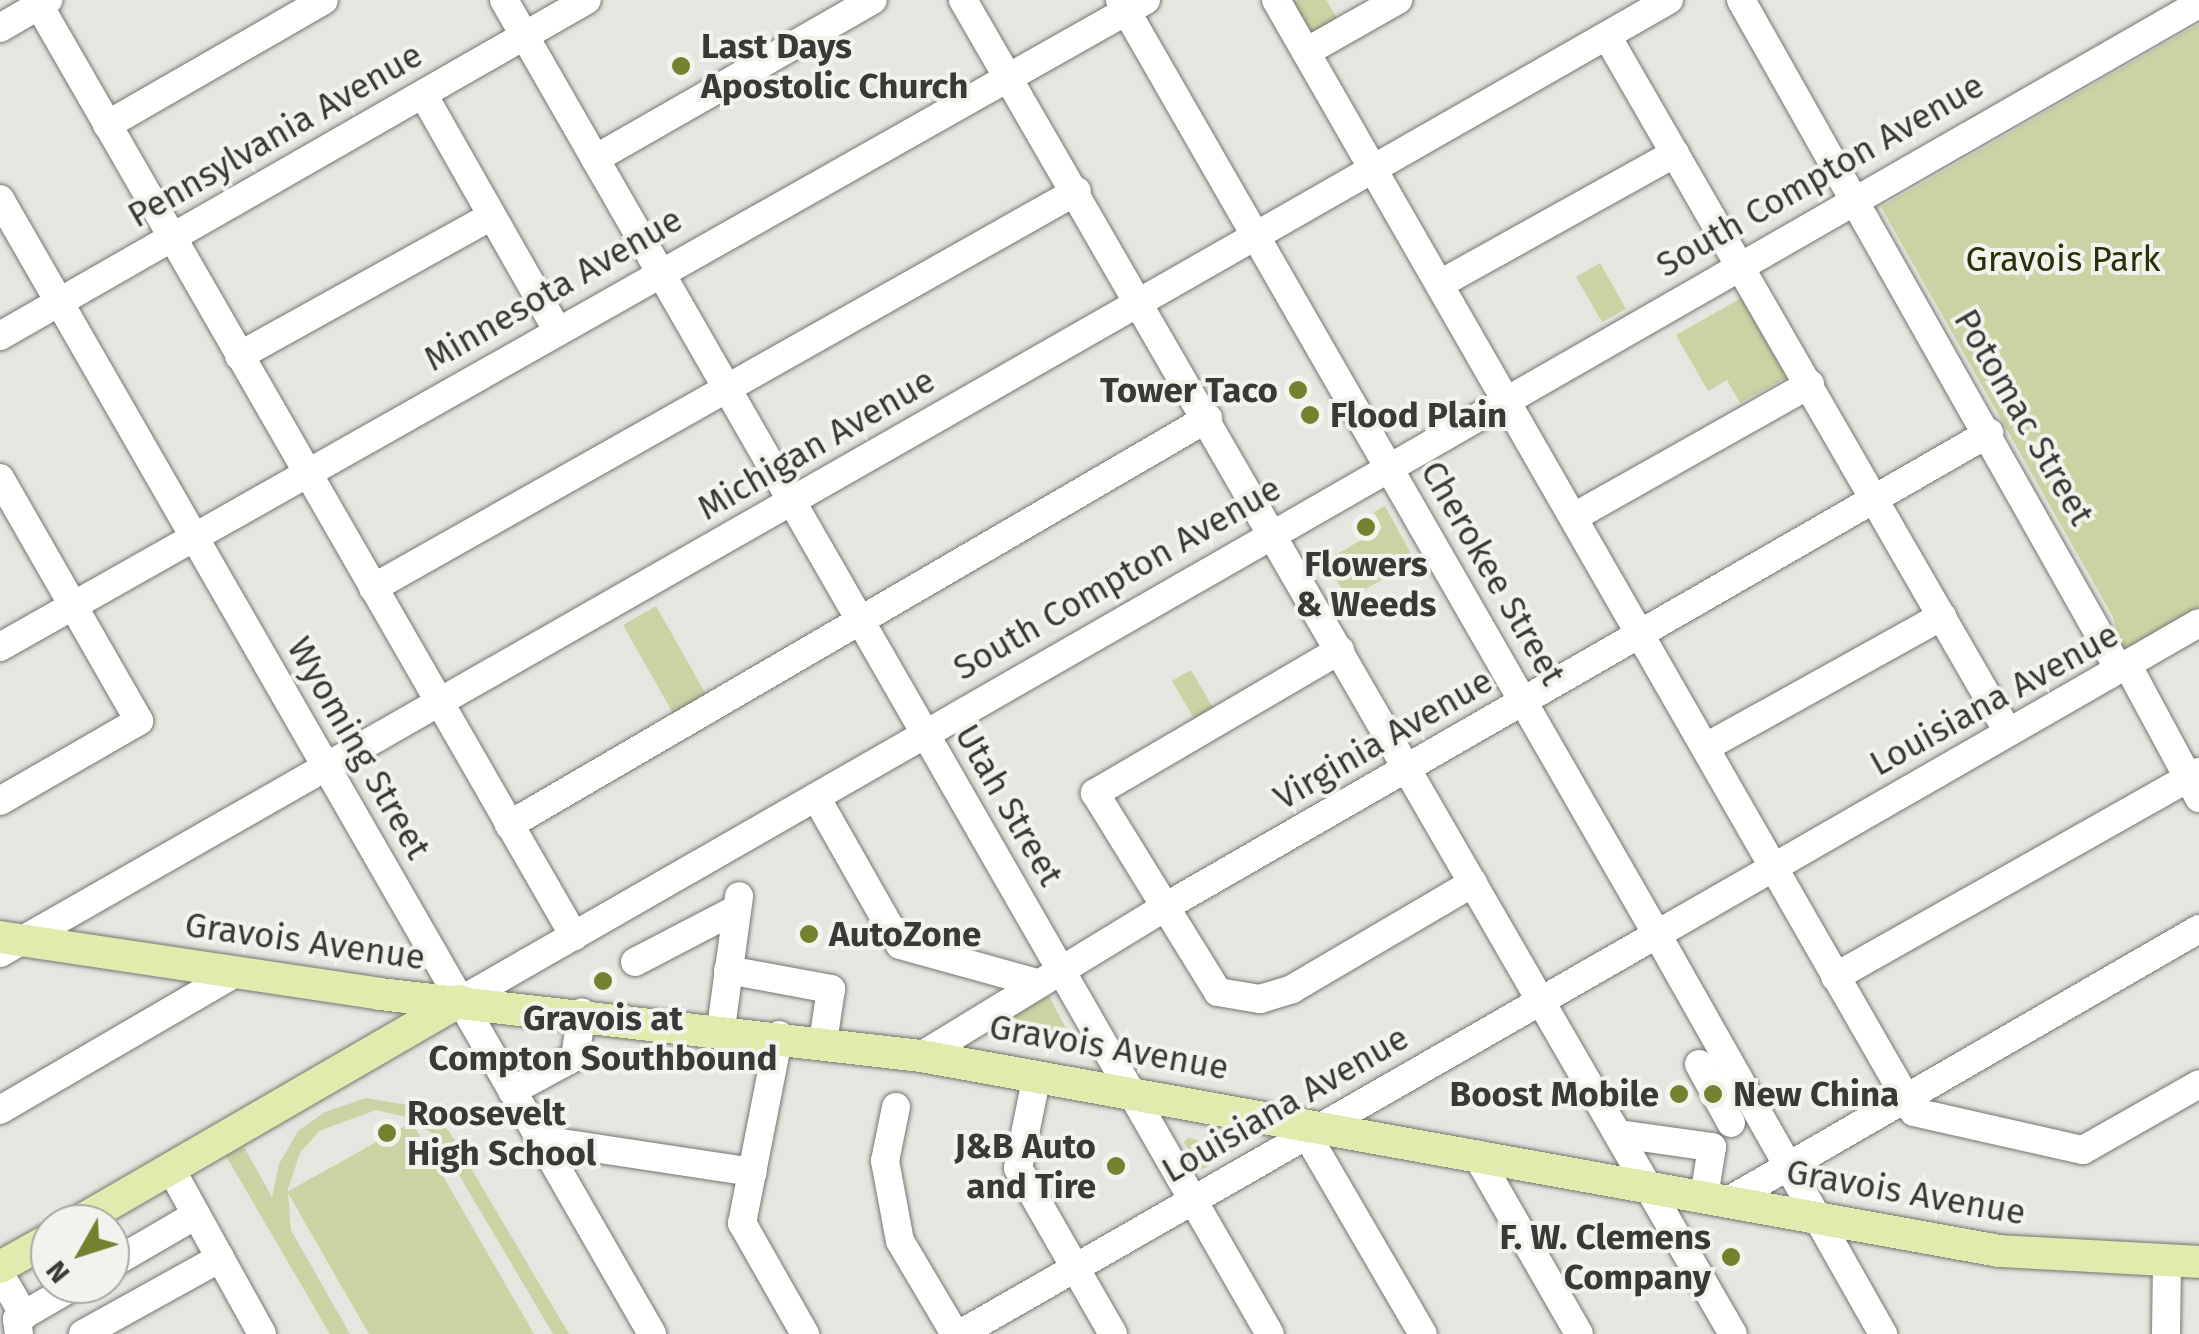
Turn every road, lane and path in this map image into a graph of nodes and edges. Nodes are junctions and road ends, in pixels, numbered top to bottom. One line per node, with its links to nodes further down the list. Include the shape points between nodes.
1 (324, 0): 19 (street)
2 (504, 0): 14 (street, Utah Street)
3 (587, 0): 14 (street, Pennsylvania Avenue)
4 (873, 0): 21 (street)
5 (964, 0): 17 (street)
6 (1276, 0): 16 (street)
7 (1398, 0): 16 (street)
8 (1670, 0): 15 (street, Michigan Avenue)
9 (1741, 0): 25 (street, Potomac Street)
10 (41, 2): 13 (street); 19 (street)
11 (1131, 4): 17 (street, Minnesota Avenue); 27 (street, Cherokee Street)
12 (2199, 4): 25 (street, South Compton Avenue)
13 (0, 28)
14 (524, 36): 18 (street, Pennsylvania Avenue); 21 (street, Utah Street)
15 (1607, 36): 20 (street); 22 (street, Michigan Avenue)
16 (1306, 52): 22 (street)
17 (1009, 76): 23 (street); 30 (street, Minnesota Avenue)
18 (424, 94): 26 (street); 28 (street, Pennsylvania Avenue)
19 (107, 126): 28 (street)
20 (1674, 153): 29 (street); 31 (street)
21 (596, 158): 30 (street, Utah Street)
22 (1373, 170): 27 (street, Michigan Avenue); 31 (street)
23 (1077, 191): 33 (street); 38 (street)
24 (0, 199): 32 (street, Wyoming Street)
25 (1856, 201): 29 (street, South Compton Avenue); 41 (street, Potomac Street)
26 (492, 216): 34 (street); 36 (street)
27 (1256, 236): 33 (street, Michigan Avenue); 42 (street, Cherokee Street)
28 (171, 238): 32 (street, Pennsylvania Avenue); 36 (street)
29 (1740, 267): 37 (street); 39 (street, South Compton Avenue)
30 (660, 271): 34 (street, Minnesota Avenue); 38 (street, Utah Street)
31 (1440, 284): 39 (street)
32 (60, 302): 35 (street, Pennsylvania Avenue); 49 (street, Wyoming Street)
33 (1140, 302): 40 (street); 46 (street, Michigan Avenue)
34 (557, 330): 43 (street, Minnesota Avenue)
35 (0, 336)
36 (239, 356): 43 (street)
37 (1810, 384): 45 (street); 47 (street)
38 (727, 388): 46 (street, Utah Street); 50 (street)
39 (1508, 402): 42 (street, South Compton Avenue); 47 (street)
40 (1208, 418): 48 (street); 53 (street)
41 (1989, 432): 45 (street, Virginia Avenue); 58 (street, Potomac Street)
42 (1389, 468): 48 (street, South Compton Avenue); 59 (street, Cherokee Street)
43 (306, 473): 49 (street, Minnesota Avenue); 50 (street)
44 (1, 484): 51 (street)
45 (1875, 498): 52 (street); 55 (street, Virginia Avenue)
46 (792, 501): 53 (street, Utah Street); 60 (street, Michigan Avenue)
47 (1574, 517): 55 (street)
48 (1274, 534): 57 (street); 62 (street, South Compton Avenue)
49 (194, 537): 51 (street, Minnesota Avenue); 64 (street, Wyoming Street)
50 (373, 588): 60 (street)
51 (73, 606): 56 (street, Minnesota Avenue); 68 (street, via 139,721)
52 (1942, 616): 61 (street); 63 (street)
53 (861, 621): 62 (street, Utah Street); 69 (street)
54 (2199, 623): 58 (street, Louisiana Avenue)
55 (1640, 634): 59 (street, Virginia Avenue); 63 (street)
56 (0, 648)
57 (1340, 650): 65 (street); 72 (street, via 1097,786 1095,793)
58 (2123, 666): 61 (street, Louisiana Avenue); 66 (street, Potomac Street)
59 (1523, 702): 65 (street, Virginia Avenue); 74 (street, Cherokee Street)
60 (439, 703): 64 (street, Michigan Avenue); 69 (street)
61 (2008, 732): 70 (street, Louisiana Avenue)
62 (926, 734): 67 (street, South Compton Avenue); 80 (street, Utah Street)
63 (1706, 747): 70 (street)
64 (326, 767): 76 (street, Michigan Avenue); 83 (street, Wyoming Street)
65 (1408, 769): 71 (street); 72 (street, Virginia Avenue)
66 (2195, 783): 81 (street)
67 (816, 797): 75 (street, South Compton Avenue); 80 (street, via 900,945)
68 (0, 801)
69 (510, 825): 75 (street)
70 (1772, 868): 74 (street, Louisiana Avenue); 81 (street)
71 (1473, 883): 72 (street, via 1292,990 1260,999 1212,987); 82 (street)
72 (1165, 907): 80 (street, Virginia Avenue)
73 (2199, 930): 94 (street)
74 (1657, 934): 82 (street, Louisiana Avenue); 97 (street, Cherokee Street)
75 (574, 936): 83 (street, South Compton Avenue)
76 (7, 944): 79 (main road, Gravois Avenue)
77 (635, 962): 78 (street, via 738,902)
78 (728, 970): 85 (street); 87 (street, via 831,989)
79 (234, 973): 83 (main road, Gravois Avenue); 96 (street)
80 (1049, 976): 88 (street, Virginia Avenue); 93 (street, Utah Street)
81 (1835, 978): 94 (street)
82 (1542, 1000): 99 (street, Louisiana Avenue); 100 (street)
83 (460, 1002): 84 (main road, Gravois Avenue); 92 (street, Wyoming Street); 105 (main road, South Compton Avenue)
84 (582, 1013): 85 (main road, Gravois Avenue); 92 (street, via 575,1057)
85 (721, 1028): 86 (main road, Gravois Avenue)
86 (779, 1035): 87 (main road, Gravois Avenue); 106 (street)
87 (823, 1042): 88 (main road, Gravois Avenue)
88 (921, 1056): 90 (main road, Gravois Avenue)
89 (1699, 1064): 98 (street)
90 (1036, 1075): 93 (main road, Gravois Avenue); 117 (street, via 1018,1168)
91 (2199, 1084): 94 (street, via 2083,1150 1923,1118)
92 (512, 1091): 101 (street, Wyoming Street)
93 (1130, 1091): 99 (main road, Gravois Avenue); 109 (street, Utah Street)
94 (1904, 1097): 104 (street)
95 (896, 1107): 125 (street, via 885,1161 900,1240)
96 (0, 1110)
97 (1757, 1110): 98 (street); 104 (street, Cherokee Street)
98 (1731, 1124): 102 (street, via 1719,1130)
99 (1314, 1131): 103 (main road, Gravois Avenue); 109 (street, Louisiana Avenue); 128 (street)
100 (1619, 1134): 102 (street); 107 (street)
101 (541, 1140): 106 (street); 123 (street, Wyoming Street)
102 (1712, 1147): 108 (street)
103 (1476, 1154): 107 (main road, Gravois Avenue); 129 (street)
104 (1788, 1164): 108 (street); 112 (street, Cherokee Street)
105 (171, 1170): 110 (main road, South Compton Avenue); 111 (street)
106 (753, 1172): 124 (street, via 742,1224)
107 (1649, 1186): 108 (main road, Gravois Avenue); 130 (street)
108 (1716, 1199): 112 (main road, Gravois Avenue)
109 (1194, 1200): 117 (street, Louisiana Avenue); 127 (street, Utah Street)
110 (111, 1204)
111 (196, 1215): 114 (street); 115 (street)
112 (1817, 1216): 116 (main road, Gravois Avenue, via 1999,1251); 131 (street, Cherokee Street)
113 (30, 1251): 118 (main road)
114 (130, 1253)
115 (220, 1258): 121 (street); 122 (street)
116 (2183, 1261): 132 (street)
117 (1075, 1268): 125 (street, Louisiana Avenue); 126 (street)
118 (0, 1271): 120 (street)
119 (50, 1304): 120 (street)
120 (21, 1324)
121 (83, 1334)
122 (262, 1334)
123 (652, 1334)
124 (804, 1334)
125 (958, 1334)
126 (1113, 1334)
127 (1270, 1334)
128 (1422, 1334)
129 (1579, 1334)
130 (1733, 1334)
131 (1884, 1334)
132 (2166, 1334)

